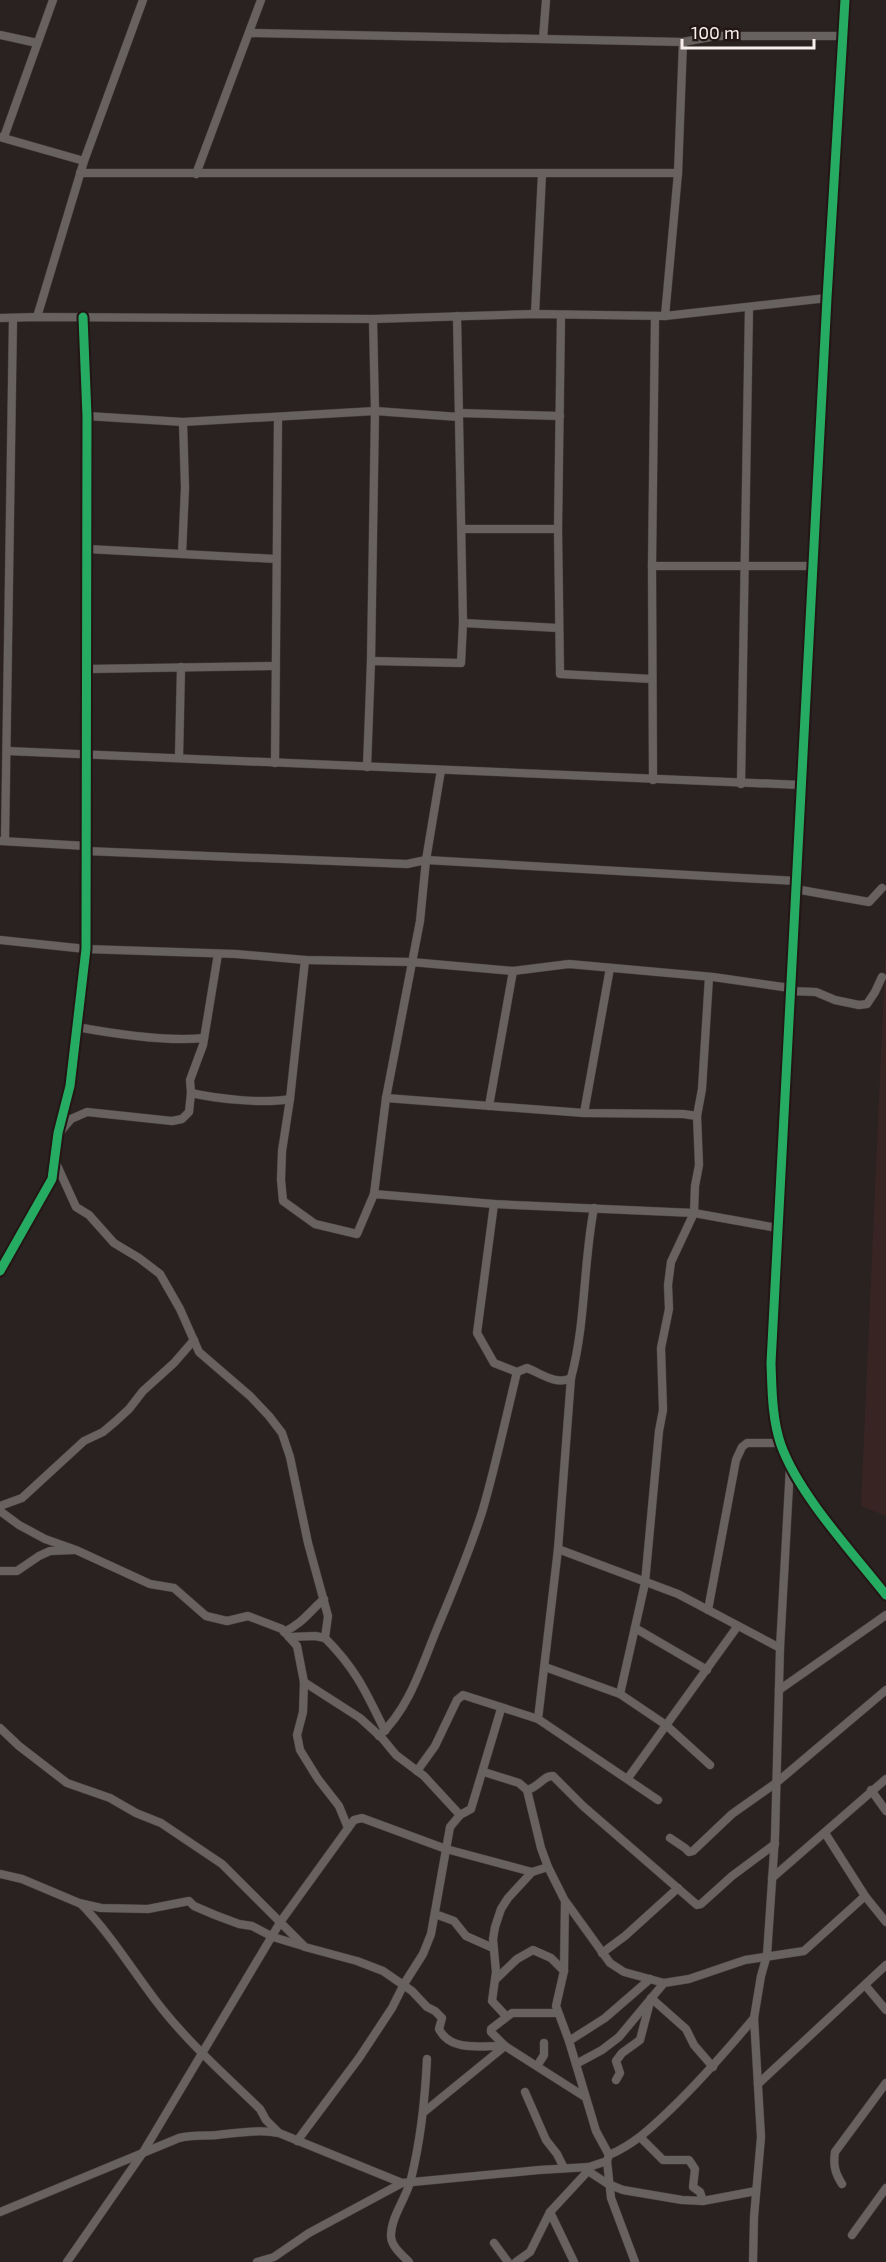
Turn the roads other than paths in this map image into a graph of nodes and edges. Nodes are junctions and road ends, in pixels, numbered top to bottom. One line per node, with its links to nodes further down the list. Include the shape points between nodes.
1 (53, 0): 11 (street)
2 (143, 0): 13 (street)
3 (261, 0): 6 (street)
4 (546, 0): 9 (street)
5 (845, 0): 8 (street)
6 (250, 33): 9 (street); 16 (street)
7 (0, 34): 11 (street)
8 (842, 36): 10 (street, via 716,36); 18 (street)
9 (543, 39): 10 (street)
10 (683, 42): 15 (street)
11 (37, 44): 12 (street)
12 (2, 137): 13 (street)
13 (84, 161): 14 (street)
14 (80, 173): 16 (street); 22 (street)
15 (678, 173): 17 (street); 25 (street)
16 (196, 174): 17 (street)
17 (542, 174): 20 (street)
18 (827, 298): 19 (street); 44 (street)
19 (748, 307): 25 (street); 45 (street)
20 (535, 314): 21 (street); 23 (street)
21 (561, 315): 24 (street); 33 (street)
22 (37, 316): 26 (street); 28 (street)
23 (457, 316): 29 (street); 31 (street)
24 (655, 316): 25 (street); 43 (street)
25 (665, 316)
26 (83, 317): 29 (street); 32 (street)
27 (0, 318): 28 (street)
28 (12, 318): 39 (street)
29 (373, 319): 30 (street)
30 (375, 411): 31 (street); 34 (street); 48 (street)
31 (459, 415): 33 (street); 36 (street)
32 (87, 416): 35 (street); 40 (street)
33 (560, 416): 37 (street)
34 (278, 418): 35 (street); 42 (street)
35 (183, 422): 41 (street)
36 (462, 529): 37 (street); 46 (street)
37 (558, 529): 47 (street)
38 (0, 544): 39 (street)
39 (9, 544): 53 (street)
40 (88, 549): 41 (street); 51 (street)
41 (182, 554): 42 (street)
42 (276, 558): 49 (street)
43 (652, 566): 45 (street); 52 (street)
44 (814, 566): 45 (street); 61 (street)
45 (745, 567): 60 (street)
46 (463, 623): 47 (street); 48 (street, via 460,663)
47 (558, 628): 52 (street, via 560,674)
48 (371, 661): 57 (street)
49 (275, 666): 50 (street); 56 (street)
50 (181, 667): 51 (street); 55 (street)
51 (87, 669): 54 (street)
52 (652, 679): 59 (street)
53 (7, 751): 54 (street); 62 (street)
54 (87, 754): 55 (street); 63 (street)
55 (179, 758): 56 (street)
56 (275, 763): 57 (street)
57 (367, 767): 58 (street)
58 (441, 770): 59 (street); 64 (street)
59 (653, 780): 60 (street)
60 (741, 784): 61 (street)
61 (801, 785): 65 (street)
62 (2, 841): 63 (street)
63 (86, 849): 64 (street, via 407,864); 68 (street)
64 (426, 860): 65 (street); 71 (street)
65 (796, 885): 66 (street, via 869,902); 76 (street)
66 (882, 888)
67 (0, 940): 68 (street)
68 (86, 950): 69 (street); 77 (street)
69 (218, 954): 70 (street); 78 (street)
70 (305, 960): 71 (street); 81 (street)
71 (411, 962): 73 (street); 80 (street)
72 (610, 969): 73 (street, via 569,964); 74 (street); 83 (street)
73 (513, 971): 82 (street)
74 (710, 977): 76 (street); 84 (street)
75 (882, 977): 76 (street, via 867,1004)
76 (790, 989): 91 (street)
77 (77, 1027): 78 (street, via 190,1040); 85 (street, via 70,1086)
78 (204, 1038): 79 (street, via 190,1080)
79 (191, 1093): 81 (street); 85 (street, via 189,1112 178,1121 87,1112 71,1119)
80 (386, 1098): 82 (street); 87 (street)
81 (290, 1099): 87 (street, via 280,1180 284,1201 315,1224 357,1234)
82 (489, 1106): 83 (street)
83 (584, 1113): 84 (street)
84 (697, 1116): 90 (street, via 699,1165)
85 (58, 1133): 86 (street)
86 (55, 1161): 92 (street, via 52,1179); 93 (street, via 76,1207 89,1215 114,1243 160,1274)
87 (374, 1194): 88 (street)
88 (494, 1204): 89 (street); 94 (street, via 477,1333 494,1363)
89 (594, 1208): 90 (street); 95 (street)
90 (694, 1213): 91 (street); 103 (street, via 671,1262 669,1309 661,1348 663,1410)
91 (777, 1228): 96 (street, via 771,1363 772,1401)
92 (1, 1268)
93 (194, 1340): 98 (street, via 116,1421 84,1441 22,1498); 105 (street, via 199,1352 250,1396 282,1433)
94 (517, 1372): 95 (street, via 526,1368 557,1381); 123 (street, via 483,1508 459,1578 404,1704)
95 (571, 1378): 100 (street)
96 (780, 1443): 97 (street); 106 (street, via 747,1443 736,1460)
97 (790, 1466): 104 (street); 112 (street)
98 (0, 1506)
99 (0, 1511): 101 (street, via 45,1539)
100 (558, 1549): 103 (street); 113 (street)
101 (76, 1550): 102 (street, via 50,1551 17,1571); 110 (street, via 150,1584 174,1588 206,1616 227,1621 248,1616)
102 (0, 1570)
103 (645, 1583): 106 (street); 109 (street)
104 (886, 1596)
105 (324, 1599): 110 (street); 111 (street, via 328,1616)
106 (708, 1610): 108 (street)
107 (886, 1615): 116 (street)
108 (737, 1627): 112 (street); 114 (street)
109 (635, 1628): 114 (street); 118 (street)
110 (286, 1634): 111 (street); 115 (street, via 297,1646)
111 (325, 1638): 123 (street, via 357,1675)
112 (780, 1648): 116 (street)
113 (545, 1666): 118 (street); 120 (street)
114 (707, 1670): 121 (street)
115 (304, 1682): 123 (street); 135 (street, via 297,1736 300,1750 339,1806)
116 (779, 1690): 129 (street)
117 (886, 1690): 129 (street)
118 (620, 1694): 121 (street)
119 (501, 1709): 120 (street); 125 (street, via 460,1696 435,1746); 126 (street)
120 (538, 1719): 127 (street)
121 (666, 1725): 124 (street); 127 (street)
122 (0, 1728): 149 (street, via 67,1783 110,1797 161,1823 222,1864)
123 (382, 1733): 125 (street, via 396,1755)
124 (710, 1765)
125 (417, 1771): 134 (street)
126 (484, 1772): 130 (street, via 519,1783); 134 (street, via 471,1809)
127 (628, 1778): 132 (street)
128 (886, 1779): 131 (street)
129 (776, 1783): 137 (street, via 732,1814 693,1851); 138 (street)
130 (527, 1790): 140 (street); 144 (street, via 554,1776)
131 (871, 1790): 133 (street); 136 (street)
132 (658, 1800)
133 (886, 1810)
134 (460, 1815): 139 (street, via 450,1827)
135 (348, 1828): 139 (street, via 354,1820 362,1818); 149 (street)
136 (825, 1833): 143 (street); 145 (street)
137 (670, 1838)
138 (775, 1844): 143 (street); 144 (street, via 701,1904 693,1903)
139 (446, 1849): 141 (street); 148 (street)
140 (548, 1867): 141 (street); 146 (street)
141 (532, 1872): 153 (street, via 501,1909)
142 (0, 1874): 147 (street)
143 (772, 1878): 155 (street)
144 (678, 1888): 154 (street)
145 (865, 1896): 150 (street); 155 (street, via 804,1951)
146 (565, 1900): 154 (street); 157 (street)
147 (80, 1903): 151 (street, via 101,1908 148,1909 189,1901); 171 (street)
148 (435, 1914): 153 (street, via 454,1921 466,1936); 161 (street, via 423,1954)
149 (281, 1921): 151 (street); 152 (street)
150 (886, 1922)
151 (273, 1937): 152 (street); 171 (street)
152 (305, 1947): 161 (street, via 357,1961)
153 (493, 1948): 159 (street)
154 (602, 1953): 158 (street, via 624,1972)
155 (767, 1955): 160 (street); 167 (street)
156 (886, 1965): 162 (street)
157 (564, 1971): 159 (street, via 551,1958 533,1950); 165 (street)
158 (650, 1979): 160 (street); 168 (street, via 605,2018)
159 (495, 1980): 166 (street, via 492,2001)
160 (664, 1983): 163 (street)
161 (404, 1984): 170 (street, via 442,2018 440,2029 449,2042 470,2047); 184 (street, via 359,2058)
162 (865, 1985): 164 (street); 178 (street)
163 (651, 1998): 173 (street, via 619,2037); 175 (street, via 686,2030); 176 (street, via 640,2040 616,2061 620,2073)
164 (886, 2010)
165 (558, 2013): 166 (street, via 522,2012); 168 (street)
166 (506, 2016): 170 (street, via 491,2030)
167 (754, 2018): 175 (street); 178 (street)
168 (569, 2041): 173 (street)
169 (544, 2043): 174 (street, via 544,2055)
170 (505, 2046): 174 (street); 181 (street)
171 (202, 2053): 182 (street); 185 (street)
172 (427, 2059): 181 (street)
173 (576, 2064): 180 (street)
174 (537, 2066): 180 (street)
175 (713, 2067): 183 (street)
176 (616, 2080)
177 (886, 2083): 192 (street, via 835,2152 833,2163)
178 (758, 2084): 194 (street, via 761,2137)
179 (525, 2092): 187 (street, via 546,2140)
180 (585, 2097): 186 (street)
181 (424, 2112): 189 (street)
182 (279, 2133): 184 (street); 185 (street, via 264,2130 193,2135)
183 (641, 2138): 186 (street); 195 (street, via 663,2160 689,2160 694,2169 693,2187)
184 (297, 2140): 190 (street)
185 (142, 2154): 196 (street); 200 (street)
186 (608, 2158): 188 (street); 191 (street)
187 (564, 2168): 188 (street); 189 (street)
188 (588, 2169): 191 (street); 197 (street)
189 (411, 2181): 190 (street); 202 (street, via 391,2237)
190 (402, 2183): 201 (street, via 309,2233 274,2257)
191 (608, 2184): 195 (street, via 639,2193); 206 (street, via 615,2214)
192 (842, 2184)
193 (886, 2188): 198 (street)
194 (756, 2191): 195 (street); 207 (street)
195 (703, 2200)
196 (0, 2212)
197 (550, 2212): 204 (street, via 530,2252); 205 (street)
198 (852, 2235)
199 (494, 2242): 203 (street)
200 (67, 2262)
201 (257, 2262)
202 (409, 2262)
203 (508, 2262)
204 (516, 2262)
205 (574, 2262)
206 (635, 2262)
207 (753, 2262)

